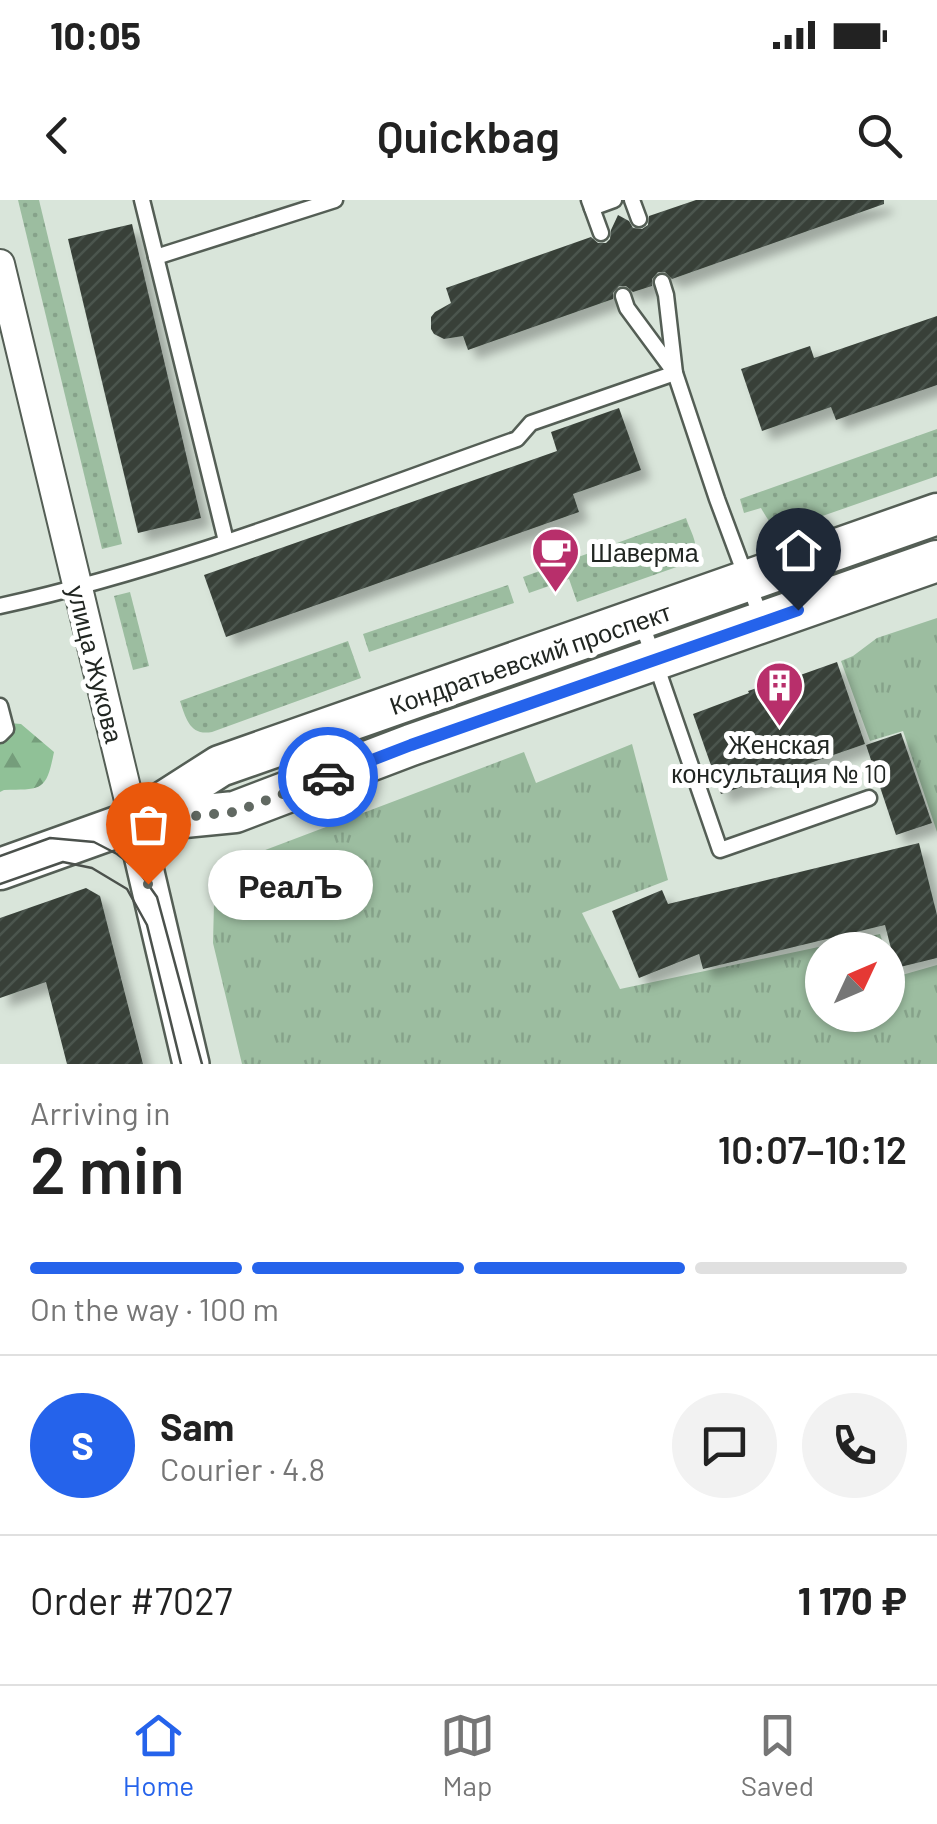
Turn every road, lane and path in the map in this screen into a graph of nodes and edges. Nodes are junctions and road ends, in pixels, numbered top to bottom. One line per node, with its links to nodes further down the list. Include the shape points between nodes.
1 (142, 200): 8 (lane)
2 (335, 200): 8 (lane)
3 (614, 200): 5 (lane)
4 (632, 200): 6 (lane)
5 (590, 204): 7 (lane)
6 (639, 220)
7 (601, 233)
8 (156, 257): 14 (lane)
9 (0, 264): 17 (street, улица Жукова)
10 (662, 282): 12 (lane)
11 (623, 296): 12 (lane)
12 (675, 373): 14 (lane, via 531,423 517,439); 16 (lane)
13 (937, 514): 16 (main road, Кондратьевский проспект)
14 (226, 541): 17 (lane)
15 (937, 561): 20 (main road, Кондратьевский проспект)
16 (748, 582): 19 (main road, Кондратьевский проспект); 20 (lane)
17 (78, 586): 18 (lane); 25 (street, улица Жукова)
18 (0, 606)
19 (640, 619): 21 (lane); 25 (main road, Кондратьевский проспект, via 220,766)
20 (763, 622): 21 (main road, Кондратьевский проспект)
21 (654, 660): 24 (lane, via 720,850); 25 (main road, Кондратьевский проспект, via 235,812)
22 (0, 706): 23 (lane, via 6,729)
23 (0, 734)
24 (869, 798)
25 (134, 822): 26 (main road, Кондратьевский проспект); 27 (street, улица Жукова)
26 (0, 869)
27 (191, 1064)

